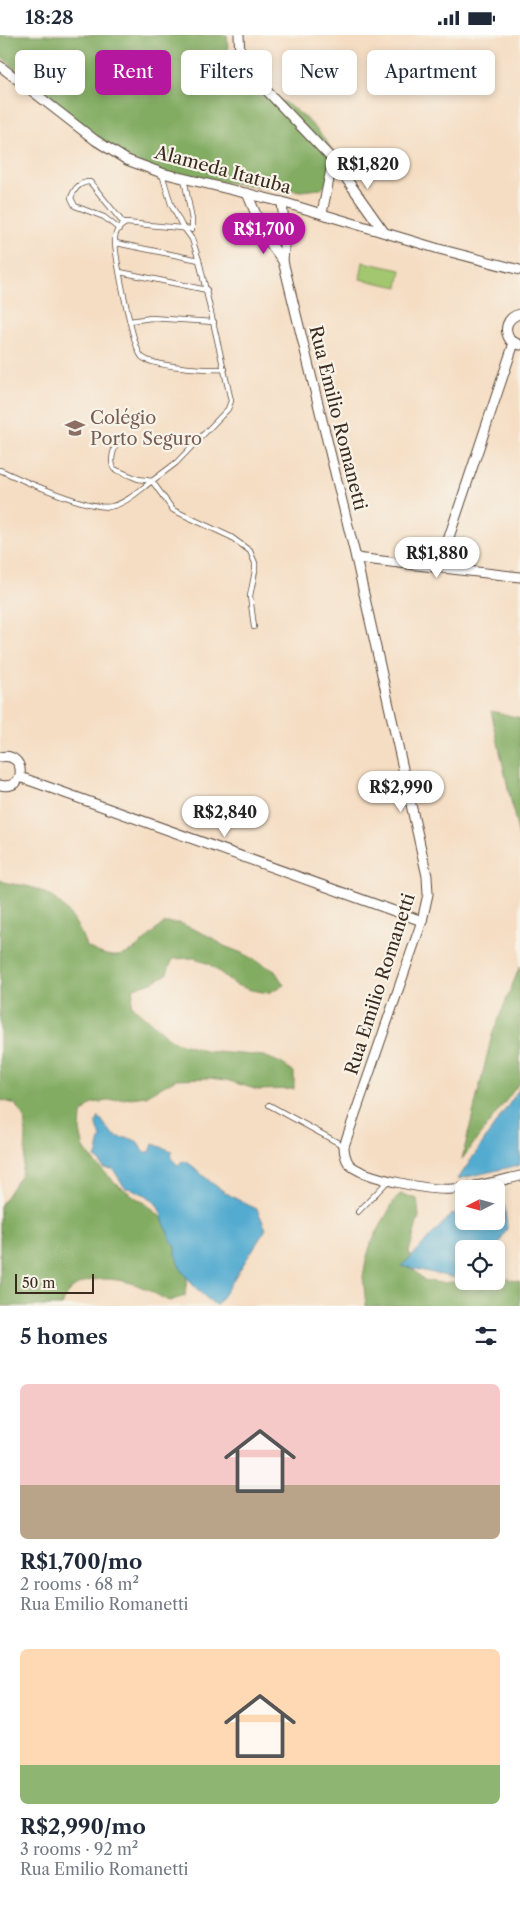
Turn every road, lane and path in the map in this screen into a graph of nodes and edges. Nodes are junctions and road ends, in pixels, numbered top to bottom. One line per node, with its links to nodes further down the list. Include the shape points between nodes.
1 (240, 35): 3 (street, via 240,55 246,69)
2 (0, 66): 4 (street, Alameda Itatuba, via 95,140 127,160)
3 (333, 160): 8 (street); 13 (street)
4 (162, 173): 5 (street, Alameda Itatuba); 11 (lane, via 171,204)
5 (184, 178): 6 (street, Alameda Itatuba); 12 (lane)
6 (247, 193): 7 (street, Alameda Itatuba); 17 (street, Rua Emilio Romanetti, via 265,236)
7 (282, 202): 8 (street, Alameda Itatuba); 17 (street, Rua Emilio Romanetti)
8 (322, 213): 13 (street, Alameda Itatuba)
9 (124, 224): 10 (lane); 10 (lane, via 90,181 74,190 71,198 75,206 104,217); 11 (lane)
10 (119, 229): 15 (lane)
11 (184, 229): 12 (lane); 14 (lane)
12 (192, 229): 14 (lane)
13 (384, 233): 18 (street, Alameda Itatuba)
14 (192, 239): 16 (lane)
15 (116, 243): 16 (lane); 19 (lane)
16 (199, 260): 20 (lane)
17 (283, 261): 29 (street, Rua Emilio Romanetti)
18 (520, 270)
19 (120, 272): 20 (lane); 22 (lane)
20 (207, 290): 23 (lane)
21 (520, 314): 24 (street, via 511,318 506,326 507,336)
22 (130, 321): 23 (lane, via 151,318); 25 (lane, via 138,352 148,361)
23 (214, 322): 25 (lane)
24 (517, 344): 30 (street)
25 (225, 369): 28 (lane, via 231,397 228,409 176,463)
26 (118, 438): 28 (lane, via 112,457 114,469)
27 (0, 470): 28 (lane, via 104,508 120,504)
28 (152, 481): 32 (lane, via 173,510 231,537 250,551 256,571 250,596)
29 (356, 558): 30 (street); 36 (street, Rua Emilio Romanetti, via 427,876 428,895)
30 (439, 567): 31 (street)
31 (520, 577)
32 (254, 627)
33 (0, 757): 34 (street, via 14,759 20,767)
34 (20, 777): 35 (street, via 8,787); 36 (street)
35 (0, 785)
36 (422, 921): 38 (street, Rua Emilio Romanetti)
37 (269, 1105): 38 (lane)
38 (344, 1146): 40 (street, via 347,1159 356,1169)
39 (520, 1176): 40 (street, via 451,1190)
40 (389, 1180): 41 (lane)
41 (358, 1212)

